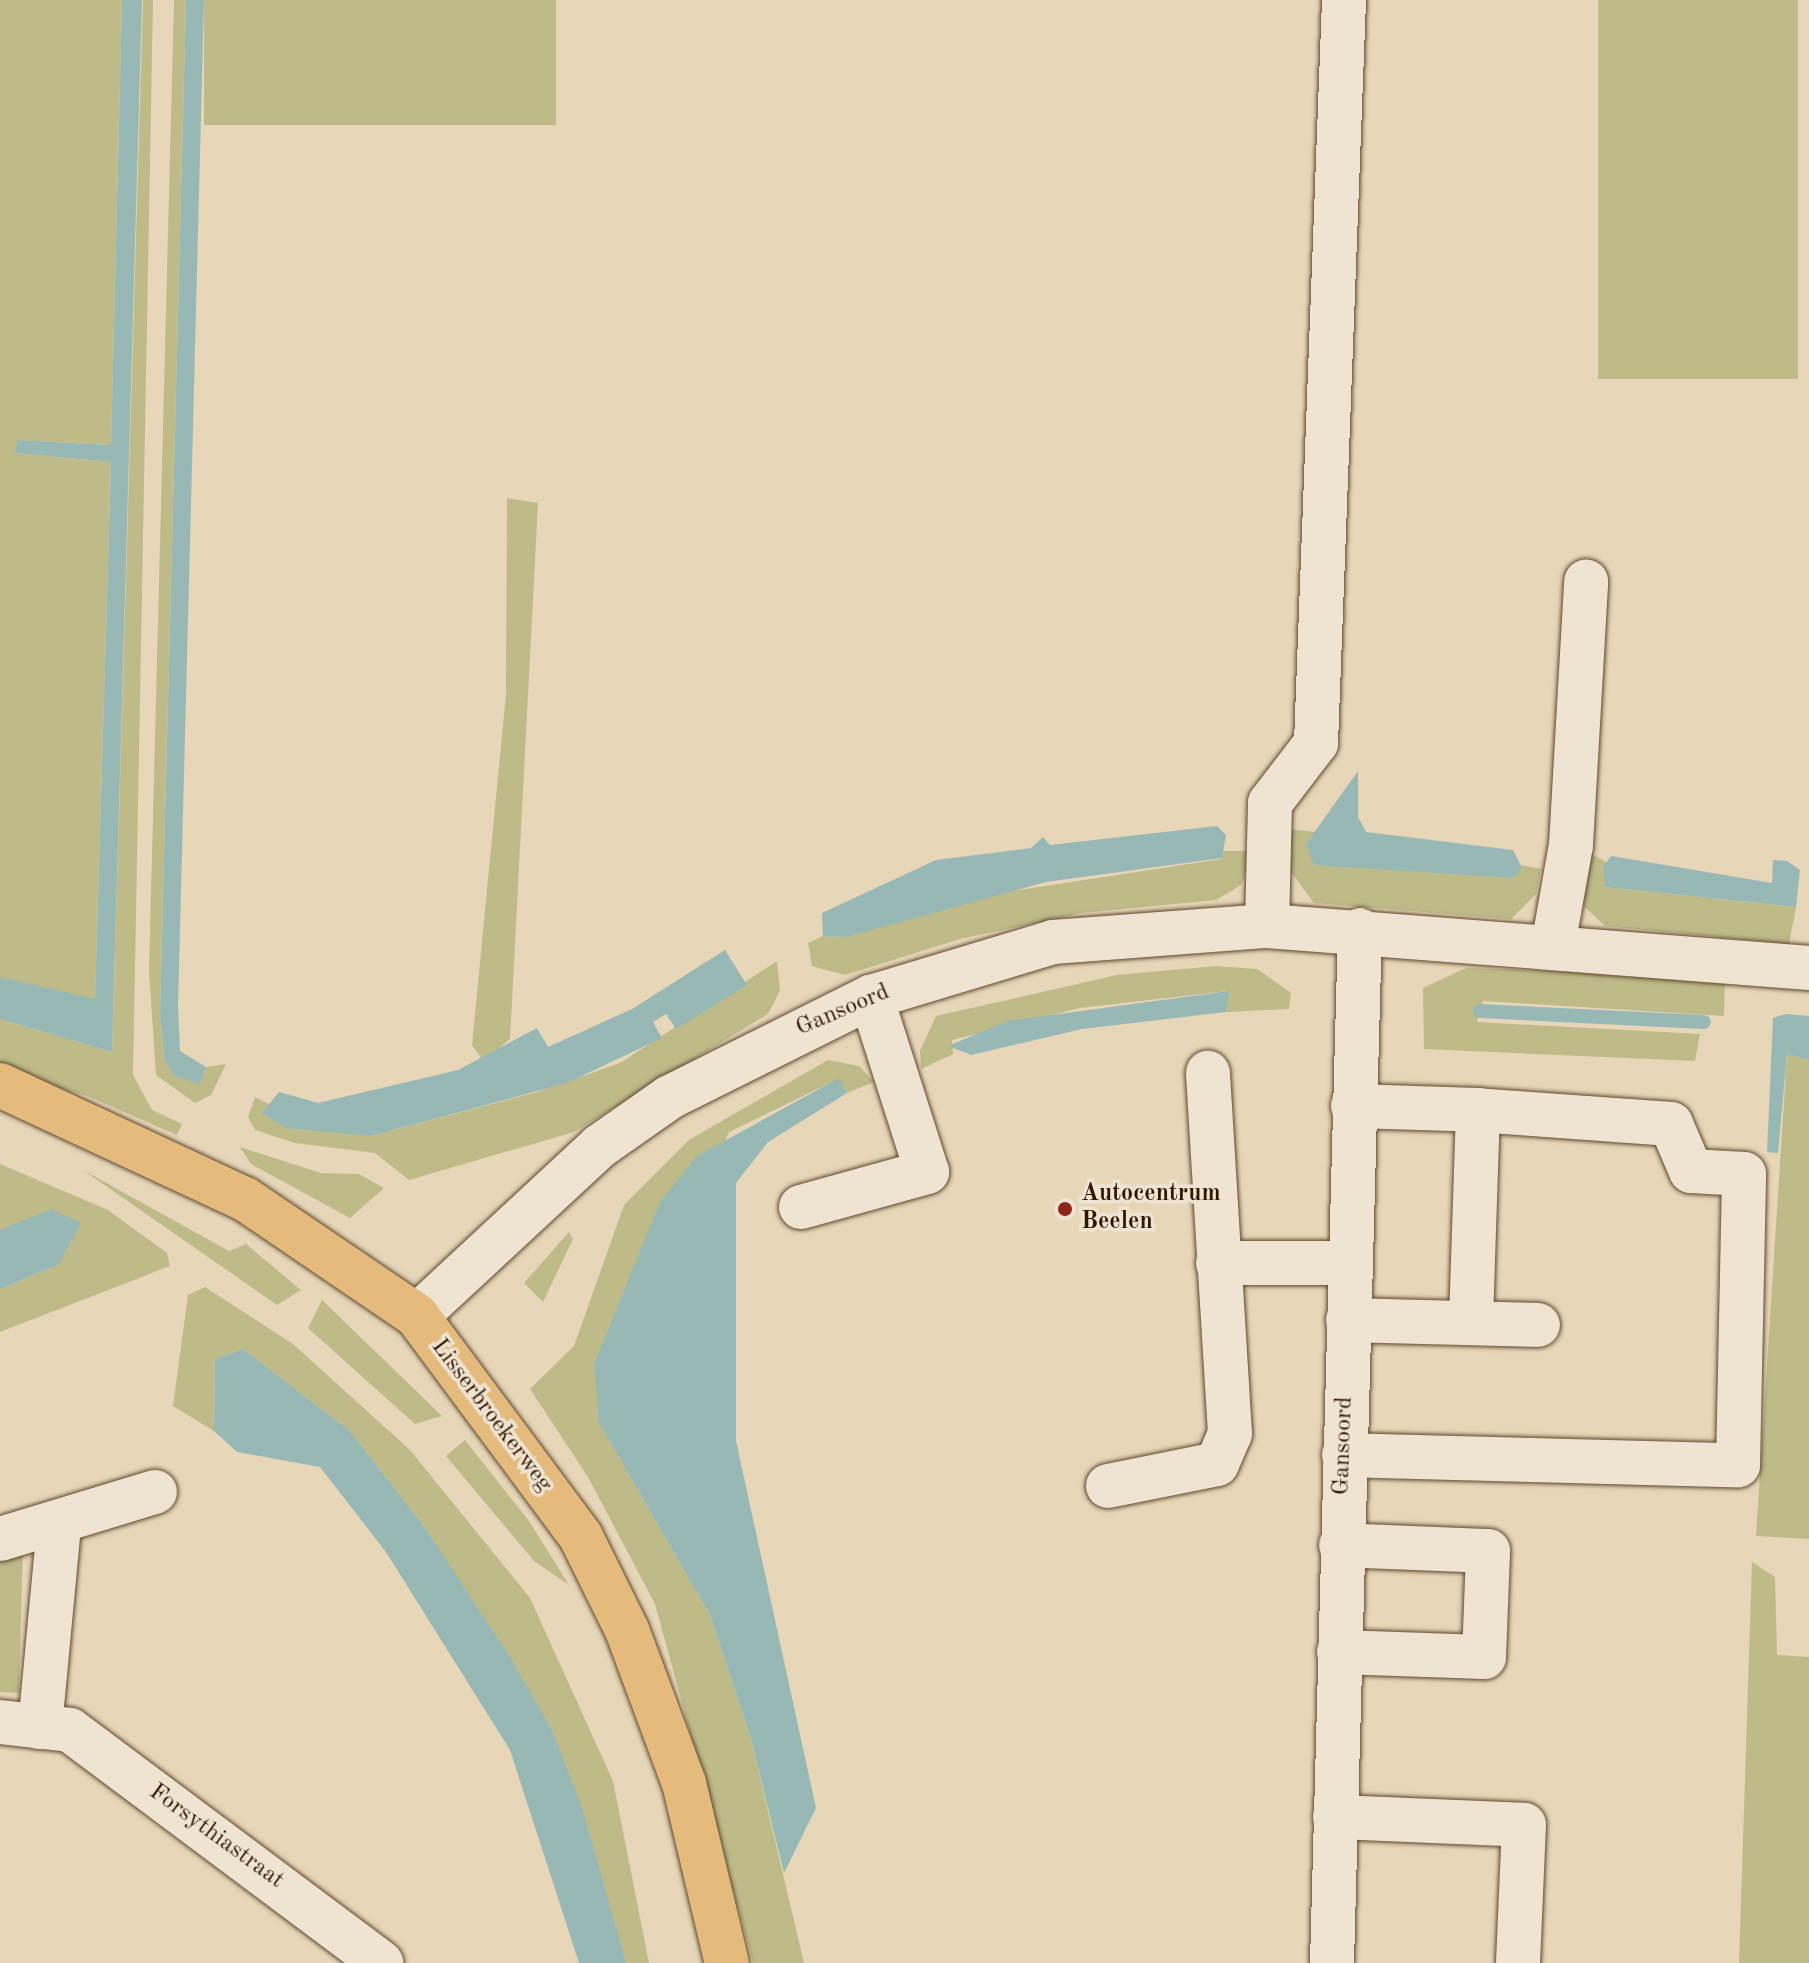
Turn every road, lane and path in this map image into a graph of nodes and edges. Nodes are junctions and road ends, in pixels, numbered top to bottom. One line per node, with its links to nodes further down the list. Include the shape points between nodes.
1 (1344, 0): 3 (street, via 1316,743 1270,803)
2 (1586, 581): 5 (street, via 1571,845)
3 (1267, 926): 4 (street, Gansoord); 7 (street, Gansoord, via 1053,942)
4 (1360, 930): 5 (street, Gansoord); 10 (street, Gansoord)
5 (1553, 946): 6 (street, Gansoord)
6 (1809, 968)
7 (871, 997): 12 (street, via 927,1172); 15 (street, Gansoord, via 745,1056 600,1146)
8 (1208, 1073): 13 (street)
9 (0, 1085): 15 (main road, Lisserbroekerweg, via 245,1199)
10 (1353, 1106): 11 (street); 14 (street, Gansoord)
11 (1478, 1110): 17 (street); 19 (street, via 1671,1124 1691,1171 1744,1174 1738,1465)
12 (801, 1207)
13 (1218, 1263): 14 (street); 20 (street, via 1230,1434 1217,1464)
14 (1349, 1263): 16 (street, Gansoord)
15 (417, 1316): 29 (main road, Lisserbroekerweg, via 581,1537 627,1630 684,1783)
16 (1348, 1320): 17 (street); 19 (street, Gansoord)
17 (1471, 1323): 18 (street)
18 (1538, 1325)
19 (1344, 1455): 24 (street, Gansoord)
20 (1108, 1486)
21 (155, 1492): 22 (street)
22 (59, 1525): 23 (street); 26 (street, Forsythiastraat)
23 (0, 1539)
24 (1341, 1545): 25 (street, Gansoord); 25 (street, via 1488,1551 1484,1657)
25 (1339, 1652): 27 (street, Gansoord)
26 (20, 1724): 28 (street, Forsythiastraat, via 70,1730)
27 (1335, 1817): 30 (street, Gansoord); 31 (street, via 1524,1825)
28 (381, 1963)
29 (727, 1963)
30 (1332, 1963)
31 (1518, 1963)

